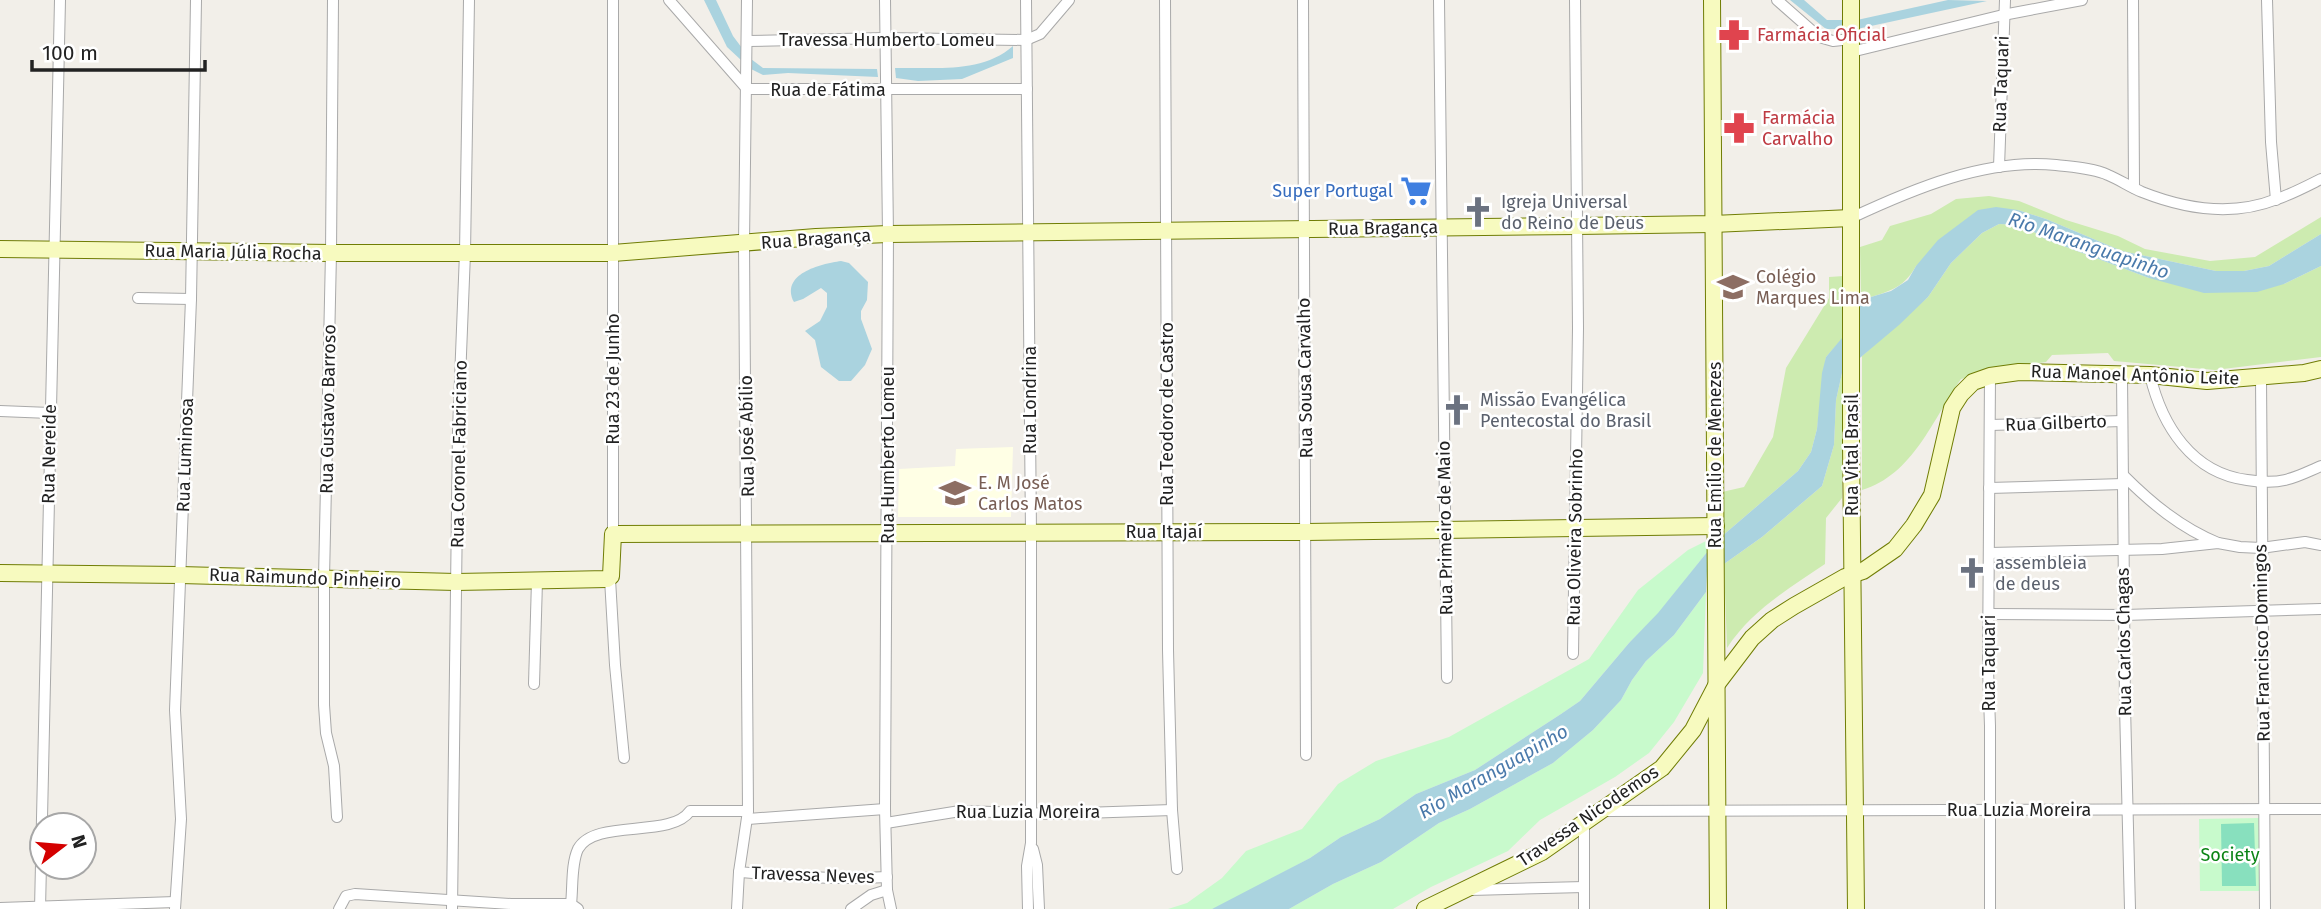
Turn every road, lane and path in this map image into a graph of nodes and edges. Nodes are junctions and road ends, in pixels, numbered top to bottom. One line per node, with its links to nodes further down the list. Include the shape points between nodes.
1 (60, 0): 44 (street, Rua Nereide)
2 (196, 0): 45 (street, Rua Luminosa)
3 (333, 0): 46 (street, Rua Gustavo Barroso)
4 (469, 0): 47 (street, Rua Coronel Fabriciano)
5 (613, 0): 48 (street, Rua 23 de Junho)
6 (669, 0): 27 (street, Rua de Fátima)
7 (747, 0): 25 (street, Rua José Abílio)
8 (885, 0): 23 (street, Rua Humberto Lomeu)
9 (1026, 0): 24 (street, Rua Londrina)
10 (1069, 0): 24 (street, via 1040,34)
11 (1165, 0): 39 (street, Rua Teodoro de Castro)
12 (1303, 0): 38 (street, Rua Sousa Carvalho)
13 (1439, 0): 36 (street, Rua Primeiro de Maio)
14 (1575, 0): 37 (street, Rua Oliveira Sobrinho)
15 (1712, 0): 35 (street, Rua Emílio de Menezes)
16 (1777, 0): 26 (street, via 1819,37)
17 (1851, 0): 26 (street, Rua Vital Brasil)
18 (2005, 0): 22 (street, Rua Taquari)
19 (2082, 0): 22 (street)
20 (2133, 0): 32 (street)
21 (2267, 0): 33 (street)
22 (2003, 15): 26 (street); 30 (street, Rua Taquari)
23 (885, 38): 24 (street, Travessa Humberto Lomeu); 25 (street, Travessa Humberto Lomeu); 29 (street, Rua Humberto Lomeu)
24 (1027, 40): 28 (street, Rua Londrina)
25 (748, 41): 27 (street, Rua José Abílio)
26 (1851, 46): 34 (street, Rua Vital Brasil)
27 (747, 89): 29 (street, Rua de Fátima); 42 (street, Rua José Abílio)
28 (1027, 89): 29 (street, Rua de Fátima); 40 (street, Rua Londrina)
29 (886, 90): 41 (street, Rua Humberto Lomeu)
30 (1999, 167): 32 (street, Rua Bragança, via 2081,168 2106,173); 34 (street, Rua Bragança, via 1923,186)
31 (2321, 179): 33 (street, Rua Bragança)
32 (2134, 188): 33 (street, Rua Bragança, via 2165,201 2215,210)
33 (2276, 200)
34 (1851, 218): 35 (street, Rua Bragança); 82 (street, Rua Vital Brasil)
35 (1713, 224): 37 (street, Rua Bragança); 71 (street, Rua Emílio de Menezes)
36 (1441, 226): 37 (street, Rua Bragança); 38 (street, Rua Bragança); 65 (street, Rua Primeiro de Maio)
37 (1577, 226): 64 (street, Rua Oliveira Sobrinho)
38 (1303, 229): 39 (street, Rua Bragança); 68 (street, Rua Sousa Carvalho)
39 (1166, 230): 40 (street, Rua Bragança); 67 (street, Rua Teodoro de Castro)
40 (1029, 232): 41 (street, Rua Bragança); 70 (street, Rua Londrina)
41 (888, 234): 42 (street, Rua Bragança); 66 (street, Rua Humberto Lomeu)
42 (744, 243): 48 (street, Rua Bragança); 69 (street, Rua José Abílio)
43 (0, 248): 44 (street, Rua Maria Júlia Rocha)
44 (54, 249): 45 (street, Rua Maria Júlia Rocha); 57 (street, Rua Nereide)
45 (192, 251): 46 (street, Rua Maria Júlia Rocha); 50 (street, Rua Luminosa)
46 (331, 253): 47 (street, Rua Maria Júlia Rocha); 84 (street, Rua Gustavo Barroso)
47 (465, 253): 48 (street, Rua Bragança); 87 (street, Rua Coronel Fabriciano)
48 (613, 253): 72 (street, Rua 23 de Junho)
49 (138, 298): 50 (street)
50 (191, 299): 83 (street, Rua Luminosa)
51 (2321, 369): 55 (street, Rua Manoel Antônio Leite)
52 (2122, 375): 53 (street, Rua Manoel Antônio Leite); 54 (street, Rua Manoel Antônio Leite, via 2018,372); 58 (street, Rua Carlos Chagas)
53 (2150, 375): 55 (street, Rua Manoel Antônio Leite, via 2207,381); 62 (street, via 2162,414 2188,451 2224,475)
54 (1990, 376): 59 (street, Rua Taquari); 82 (street, Travessa Nicodemos, via 1973,382 1952,408 1932,495 1914,525 1895,549)
55 (2261, 378): 62 (street, Rua Francisco Domingos)
56 (0, 411): 57 (street)
57 (50, 413): 81 (street, Rua Nereide)
58 (2122, 421): 59 (street, Rua Gilberto); 61 (street, Rua Carlos Chagas)
59 (1990, 425): 63 (street, Rua Taquari)
60 (2321, 466): 62 (street, via 2284,480)
61 (2123, 480): 63 (street); 75 (street, via 2157,508); 78 (street, Rua Carlos Chagas)
62 (2262, 482): 77 (street, Rua Francisco Domingos)
63 (1989, 488): 79 (street, Rua Taquari)
64 (1576, 527): 65 (street, Rua Itajaí); 71 (street, Rua Itajaí); 92 (street, Rua Oliveira Sobrinho)
65 (1444, 529): 68 (street, Rua Itajaí); 93 (street, Rua Primeiro de Maio)
66 (888, 532): 69 (street, Rua Itajaí); 70 (street, Rua Itajaí); 98 (street, Rua Humberto Lomeu)
67 (1168, 532): 68 (street, Rua Itajaí); 70 (street, Rua Itajaí); 100 (street, Rua Teodoro de Castro)
68 (1306, 532): 96 (street, Rua Sousa Carvalho)
69 (748, 533): 72 (street, Rua Itajaí); 108 (street, Rua José Abílio)
70 (1031, 533): 107 (street, Rua Londrina)
71 (1716, 533): 95 (street, Rua Emílio de Menezes)
72 (612, 534): 85 (street, Rua 23 de Junho)
73 (2321, 535): 74 (street)
74 (2305, 542): 76 (street); 77 (street)
75 (2218, 543): 77 (street); 78 (street)
76 (2321, 545)
77 (2261, 548): 89 (street, Rua Francisco Domingos)
78 (2122, 550): 79 (street); 91 (street, Rua Carlos Chagas)
79 (1989, 553): 90 (street, Rua Taquari)
80 (0, 573): 81 (street, Rua Raimundo Pinheiro)
81 (46, 573): 83 (street, Rua Raimundo Pinheiro); 123 (street, Rua Nereide)
82 (1853, 574): 95 (street, Travessa Nicodemos, via 1772,620); 101 (street, Rua Vital Brasil)
83 (180, 575): 84 (street, Rua Raimundo Pinheiro); 121 (street, Rua Luminosa, via 175,710 181,819)
84 (324, 578): 87 (street, Rua Raimundo Pinheiro); 109 (street, Rua Gustavo Barroso, via 324,705)
85 (610, 579): 86 (street, Rua Raimundo Pinheiro); 97 (street, Rua 23 de Junho)
86 (537, 581): 87 (street, Rua Raimundo Pinheiro); 94 (street)
87 (457, 582): 120 (street, Rua Coronel Fabriciano)
88 (2321, 609): 89 (street)
89 (2262, 611): 91 (street); 103 (street, Rua Francisco Domingos)
90 (1989, 614): 91 (street); 106 (street, Rua Taquari)
91 (2124, 615): 102 (street, Rua Carlos Chagas)
92 (1573, 654)
93 (1447, 678)
94 (534, 684)
95 (1717, 684): 104 (street, Travessa Nicodemos, via 1678,751); 105 (street, Rua Emílio de Menezes)
96 (1306, 755)
97 (624, 758)
98 (885, 809): 108 (street); 110 (street, Rua Humberto Lomeu)
99 (2321, 809): 103 (street, Rua Luzia Moreira)
100 (1172, 810): 107 (street, Rua Luzia Moreira); 113 (street, Rua Teodoro de Castro)
101 (1856, 810): 105 (street, Rua Luzia Moreira); 106 (street, Rua Luzia Moreira); 134 (street, Rua Vital Brasil)
102 (2128, 810): 103 (street, Rua Luzia Moreira); 106 (street, Rua Luzia Moreira); 136 (street, Rua Carlos Chagas)
103 (2264, 810): 137 (street, Rua Francisco Domingos)
104 (1602, 811): 105 (street, Rua Luzia Moreira); 111 (street, Travessa Nicodemos)
105 (1718, 811): 133 (street, Rua Emílio de Menezes)
106 (1990, 811): 135 (street, Rua Taquari)
107 (1031, 812): 110 (street, Rua Luzia Moreira, via 960,811); 112 (street, Rua Londrina)
108 (748, 815): 114 (street, Rua José Abílio); 122 (street, via 690,811 673,822 607,832 586,840 576,853)
109 (337, 817)
110 (886, 823): 115 (street, Rua Humberto Lomeu)
111 (1584, 824): 116 (street); 118 (street, Travessa Nicodemos, via 1542,852)
112 (1031, 843): 129 (street); 130 (street)
113 (1177, 869)
114 (739, 872): 115 (street, Travessa Neves); 126 (street, Rua José Abílio)
115 (887, 877): 117 (street, Rua Humberto Lomeu)
116 (1584, 887): 118 (street); 132 (street)
117 (887, 890): 127 (street); 128 (street, Rua Humberto Lomeu)
118 (1468, 890): 119 (street, Travessa Nicodemos)
119 (1451, 902): 131 (street, Travessa Nicodemos)
120 (452, 905): 122 (street); 125 (street, via 355,894 346,896)
121 (175, 906): 123 (street)
122 (575, 906)
123 (40, 907): 124 (street)
124 (0, 908)
125 (340, 909)
126 (737, 909)
127 (851, 909)
128 (891, 909)
129 (1028, 909)
130 (1039, 909)
131 (1425, 909)
132 (1584, 909)
133 (1718, 909)
134 (1856, 909)
135 (1990, 909)
136 (2130, 909)
137 (2265, 909)

